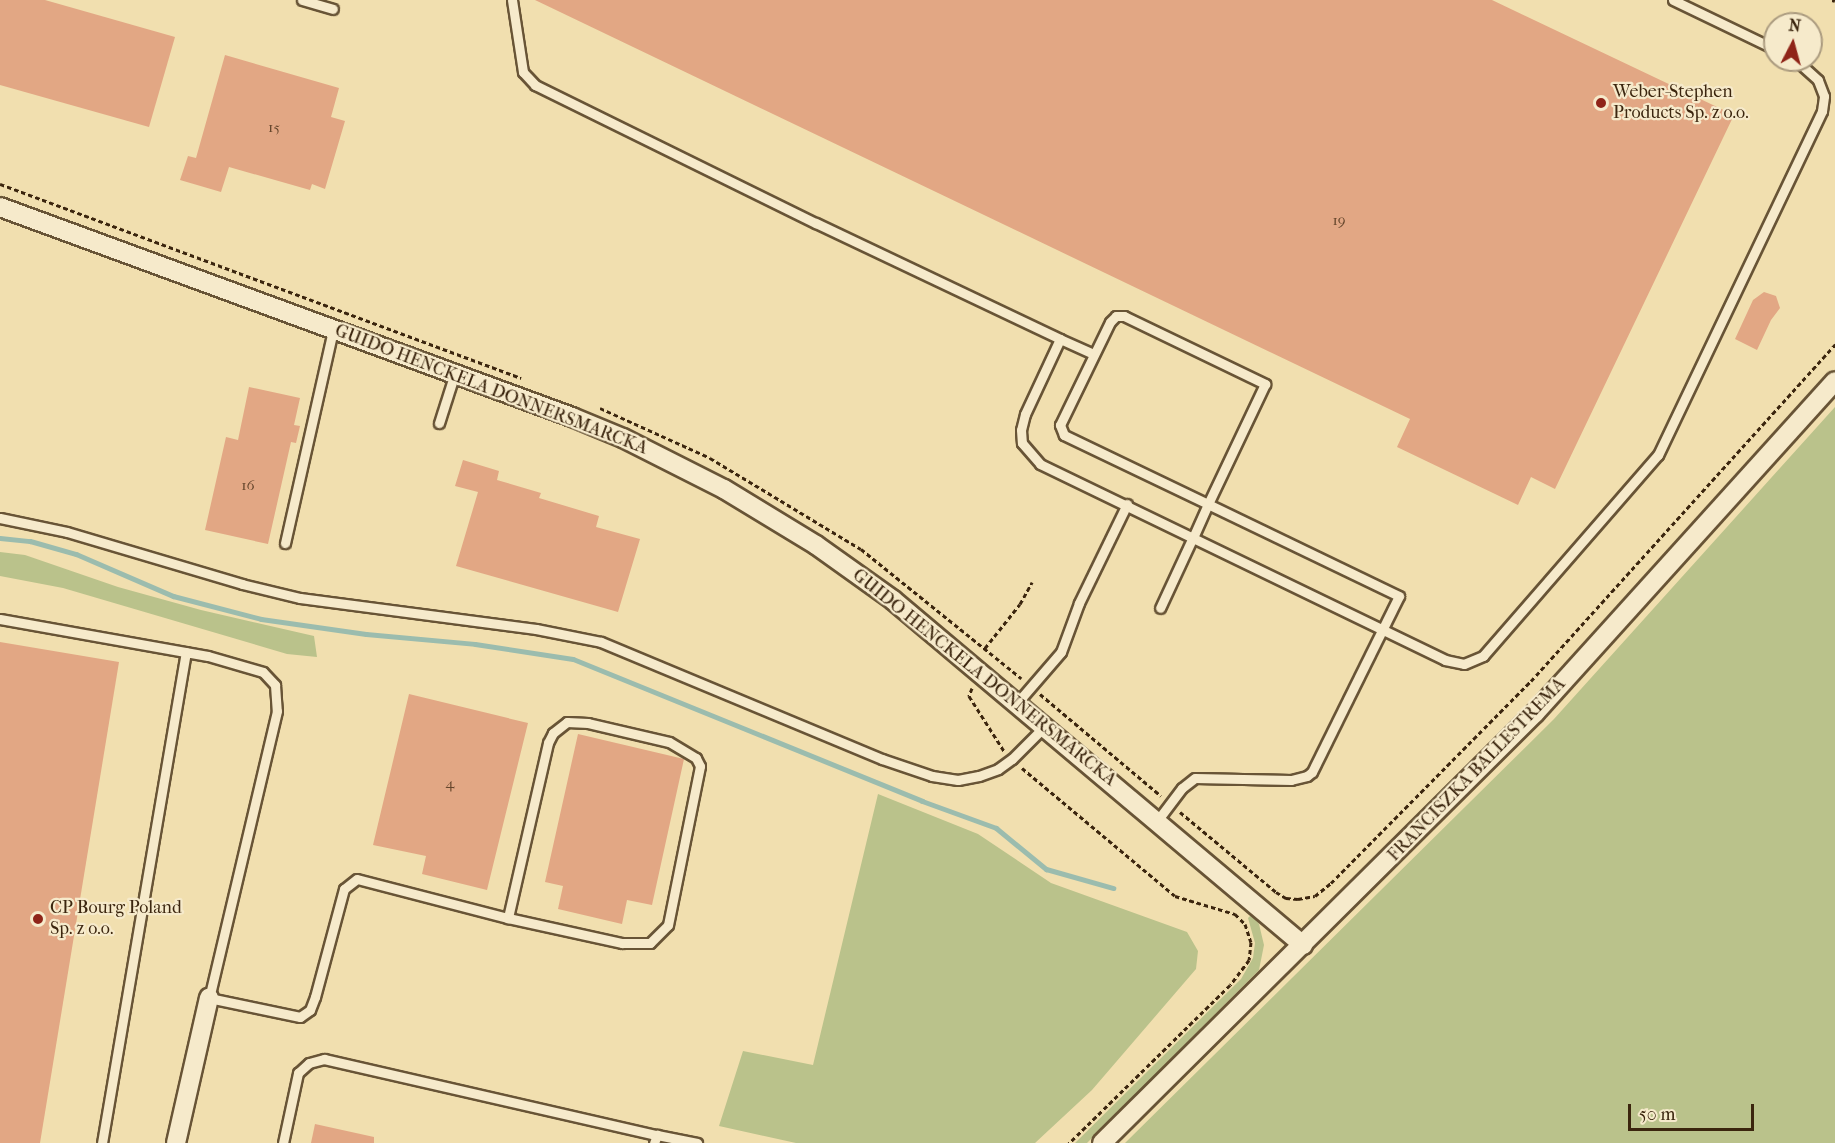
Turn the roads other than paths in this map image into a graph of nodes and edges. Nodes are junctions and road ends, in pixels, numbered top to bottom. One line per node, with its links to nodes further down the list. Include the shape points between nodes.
1 (302, 0): 4 (lane)
2 (512, 0): 9 (lane, via 523,72 535,85)
3 (1673, 0): 5 (lane)
4 (333, 9)
5 (1763, 43)
6 (1811, 72): 21 (lane, via 1824,96 1822,111 1658,455 1483,656 1464,664 1445,660)
7 (0, 207): 8 (street, GUIDO HENCKELA DONNERSMARCKA)
8 (333, 330): 11 (street, GUIDO HENCKELA DONNERSMARCKA); 18 (lane)
9 (1060, 339): 10 (lane); 14 (lane, via 1025,414 1020,430 1022,443 1040,464)
10 (1094, 354): 15 (lane, via 1060,425 1064,435); 15 (lane, via 1110,322 1116,316 1124,316 1265,384)
11 (454, 373): 13 (lane); 23 (street, GUIDO HENCKELA DONNERSMARCKA, via 623,438 763,511 893,600)
12 (1835, 381): 27 (street, FRANCISZKA BALLESTREMA, via 1542,706)
13 (439, 423)
14 (1127, 504): 17 (lane); 23 (lane, via 1079,603 1061,652)
15 (1208, 504): 17 (lane); 21 (lane, via 1399,596)
16 (0, 518): 24 (lane, via 67,532 300,598 536,629 601,642 882,759 932,776 958,780 998,769)
17 (1193, 537): 19 (lane); 21 (lane)
18 (285, 543)
19 (1160, 608)
20 (0, 619): 22 (lane)
21 (1383, 629): 25 (lane, via 1316,767 1307,777 1195,778 1182,788)
22 (186, 652): 28 (lane, via 263,672 275,685 277,711); 30 (lane)
23 (1017, 703): 24 (street, GUIDO HENCKELA DONNERSMARCKA)
24 (1045, 726): 25 (street, GUIDO HENCKELA DONNERSMARCKA)
25 (1157, 821): 27 (street, GUIDO HENCKELA DONNERSMARCKA)
26 (508, 918): 26 (lane, via 553,733 567,723 588,723 669,742 696,758 700,766 668,925 650,943 622,943); 28 (lane, via 357,879 344,889 310,1010 300,1017)
27 (1303, 945): 34 (street, FRANCISZKA BALLESTREMA)
28 (209, 998): 31 (street)
29 (656, 1139): 32 (lane, via 324,1059 309,1063 298,1073); 33 (lane)
30 (102, 1143)
31 (176, 1143)
32 (283, 1143)
33 (697, 1143)
34 (1102, 1143)

